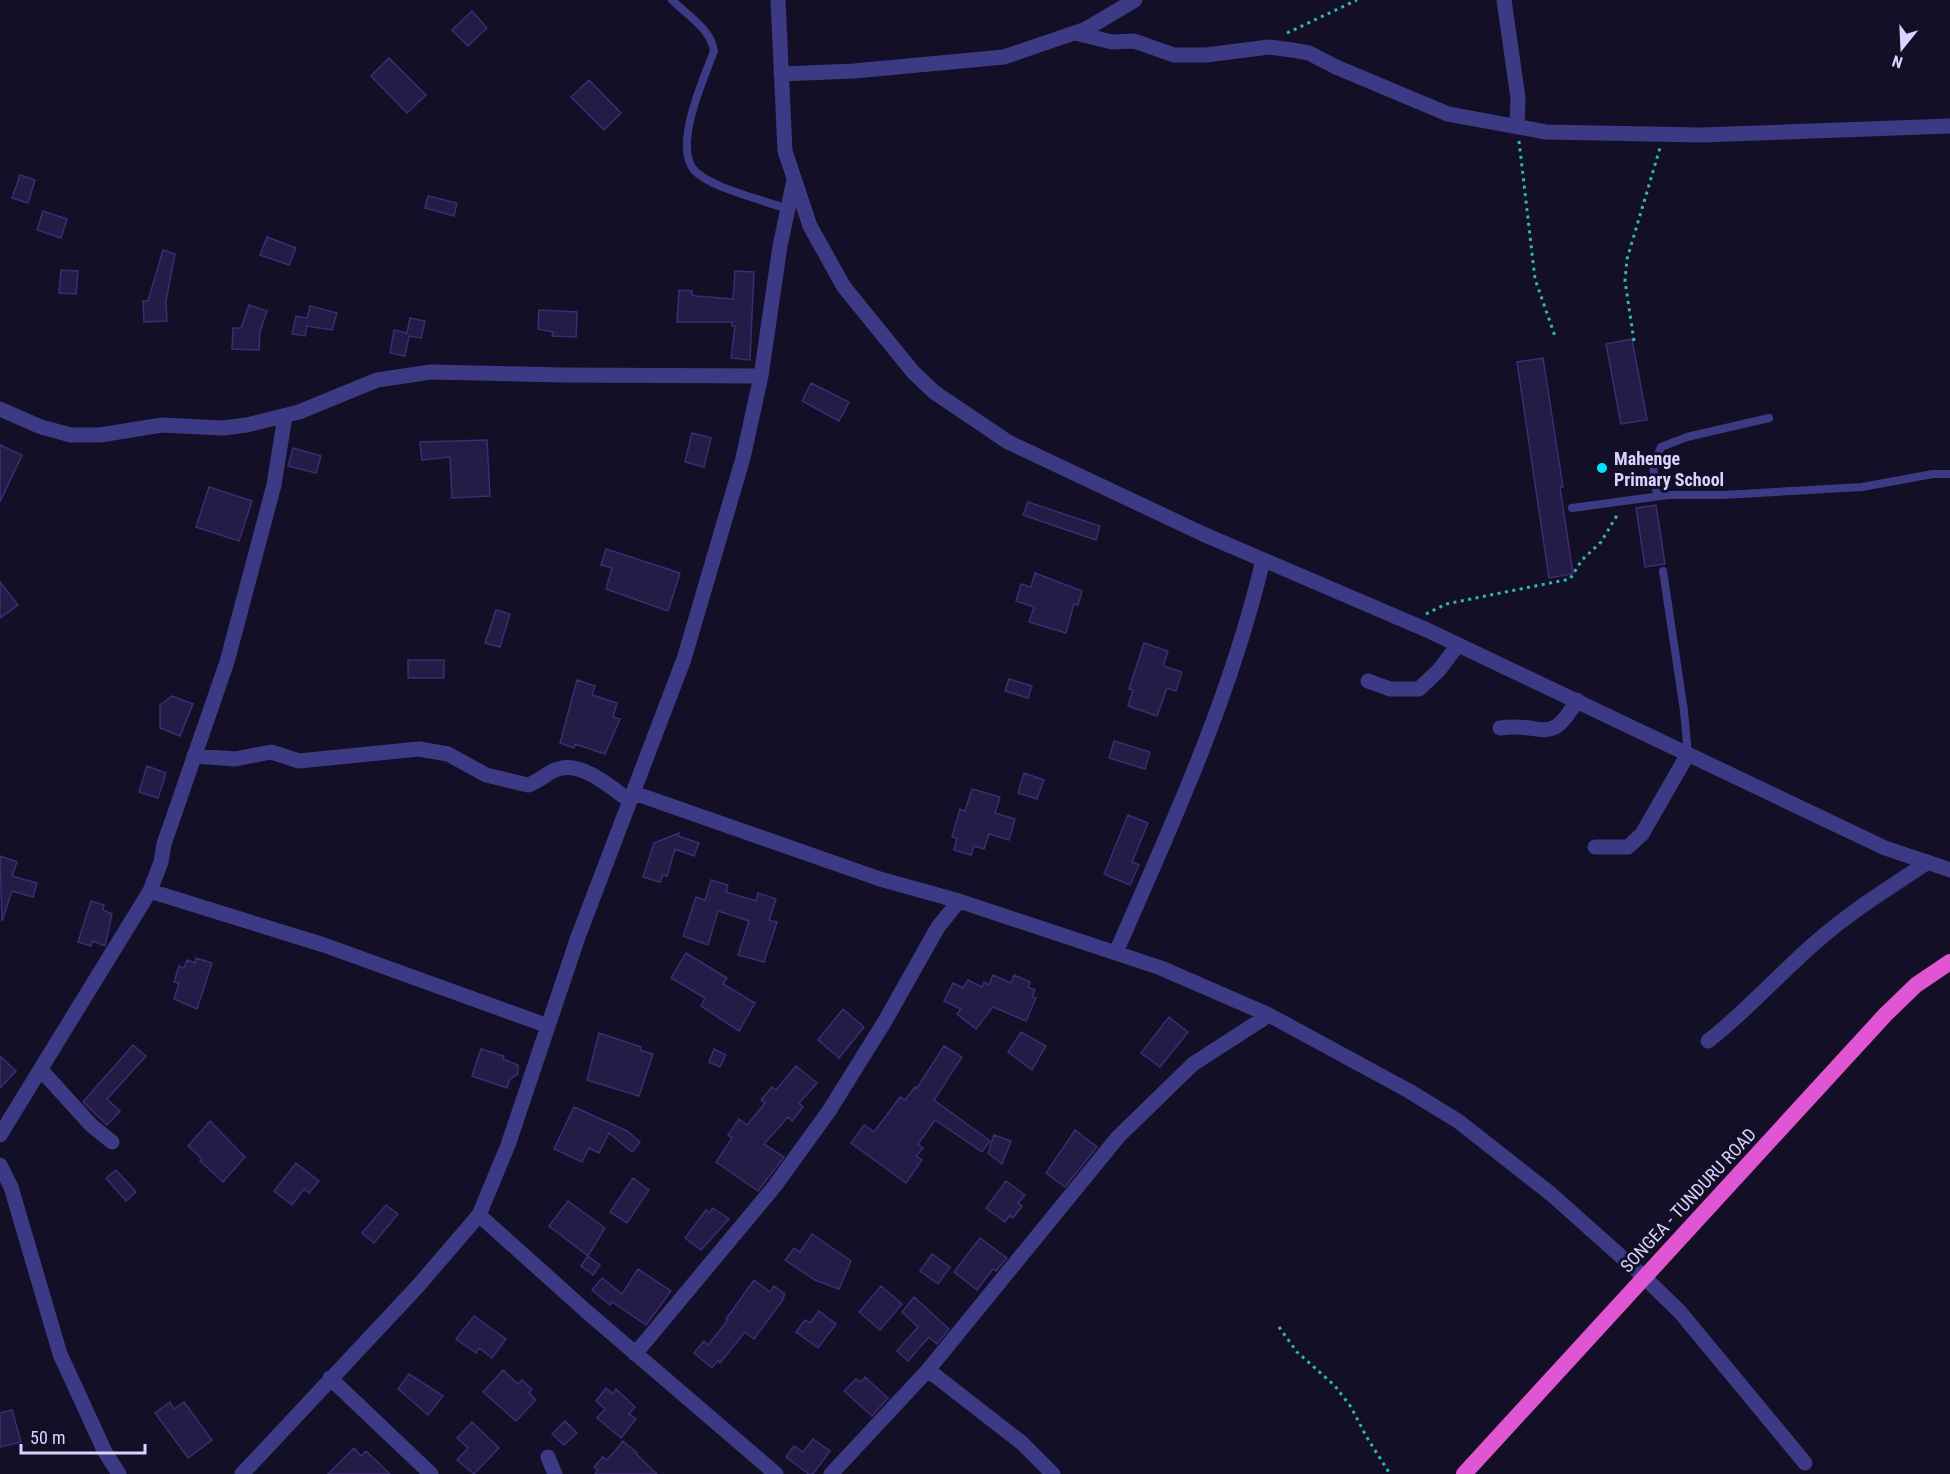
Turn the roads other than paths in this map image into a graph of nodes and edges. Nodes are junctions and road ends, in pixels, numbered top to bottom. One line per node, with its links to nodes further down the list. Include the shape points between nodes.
1 (672, 0): 10 (lane, via 706,32 714,51 691,115 689,161 706,180)
2 (778, 0): 6 (street)
3 (1135, 0): 5 (street)
4 (1504, 0): 8 (street, via 1518,98)
5 (1075, 33): 6 (street, via 1004,57); 8 (street, via 1113,42 1134,41 1174,56 1269,47 1309,53 1448,114)
6 (781, 74): 9 (street, via 785,151)
7 (1950, 126): 8 (street, via 1665,135)
8 (1517, 128)
9 (794, 180): 10 (street); 18 (street, via 810,226 844,287 934,392 1008,442)
10 (788, 209): 11 (street)
11 (760, 375): 13 (street, via 431,372 377,380); 26 (street, via 743,458 684,659)
12 (0, 409): 13 (street, via 71,435 100,435 162,425 223,428)
13 (285, 416): 25 (street, via 274,485 227,662)
14 (1769, 418): 16 (lane, via 1661,447 1653,466)
15 (1950, 474): 16 (lane, via 1830,490)
16 (1657, 496): 17 (lane)
17 (1572, 508)
18 (1263, 560): 20 (street); 32 (street, via 1250,614 1198,760)
19 (1663, 571): 24 (lane)
20 (1458, 645): 21 (street, via 1419,688 1390,689); 22 (street)
21 (1368, 681)
22 (1577, 700): 23 (street, via 1564,722 1555,728); 24 (street)
23 (1500, 728)
24 (1688, 754): 27 (street, via 1642,834 1628,847); 28 (street, via 1885,848)
25 (194, 756): 26 (street, via 236,759 271,753 299,760 420,750 448,754 486,775 528,785 564,767 576,769); 30 (street)
26 (632, 797): 31 (street); 35 (street)
27 (1595, 847)
28 (1928, 862): 29 (street); 36 (street, via 1860,905)
29 (1950, 870)
30 (150, 891): 35 (street, via 335,949); 37 (street)
31 (958, 901): 32 (street); 43 (street, via 938,927 829,1111 774,1187)
32 (1116, 952): 34 (street)
33 (1950, 962): 42 (highway, SONGEA - TUNDURU ROAD, via 1916,985 1885,1015)
34 (1269, 1015): 42 (street, via 1458,1121 1551,1194); 44 (street, via 1193,1065 1118,1137)
35 (548, 1026): 41 (street, via 508,1145)
36 (1708, 1041)
37 (42, 1071): 38 (street); 39 (street, via 91,1125)
38 (0, 1135)
39 (112, 1142)
40 (0, 1165): 48 (street, via 15,1197 60,1354)
41 (479, 1215): 43 (street); 45 (street)
42 (1643, 1276): 47 (street, via 1680,1312); 55 (highway, SONGEA - TUNDURU ROAD)
43 (635, 1354): 52 (street)
44 (928, 1370): 53 (street); 54 (street, via 1022,1443)
45 (330, 1378): 49 (street); 50 (street)
46 (548, 1457): 51 (street)
47 (1805, 1463)
48 (119, 1474)
49 (242, 1474)
50 (431, 1474)
51 (555, 1474)
52 (776, 1474)
53 (831, 1474)
54 (1053, 1474)
55 (1464, 1474)

